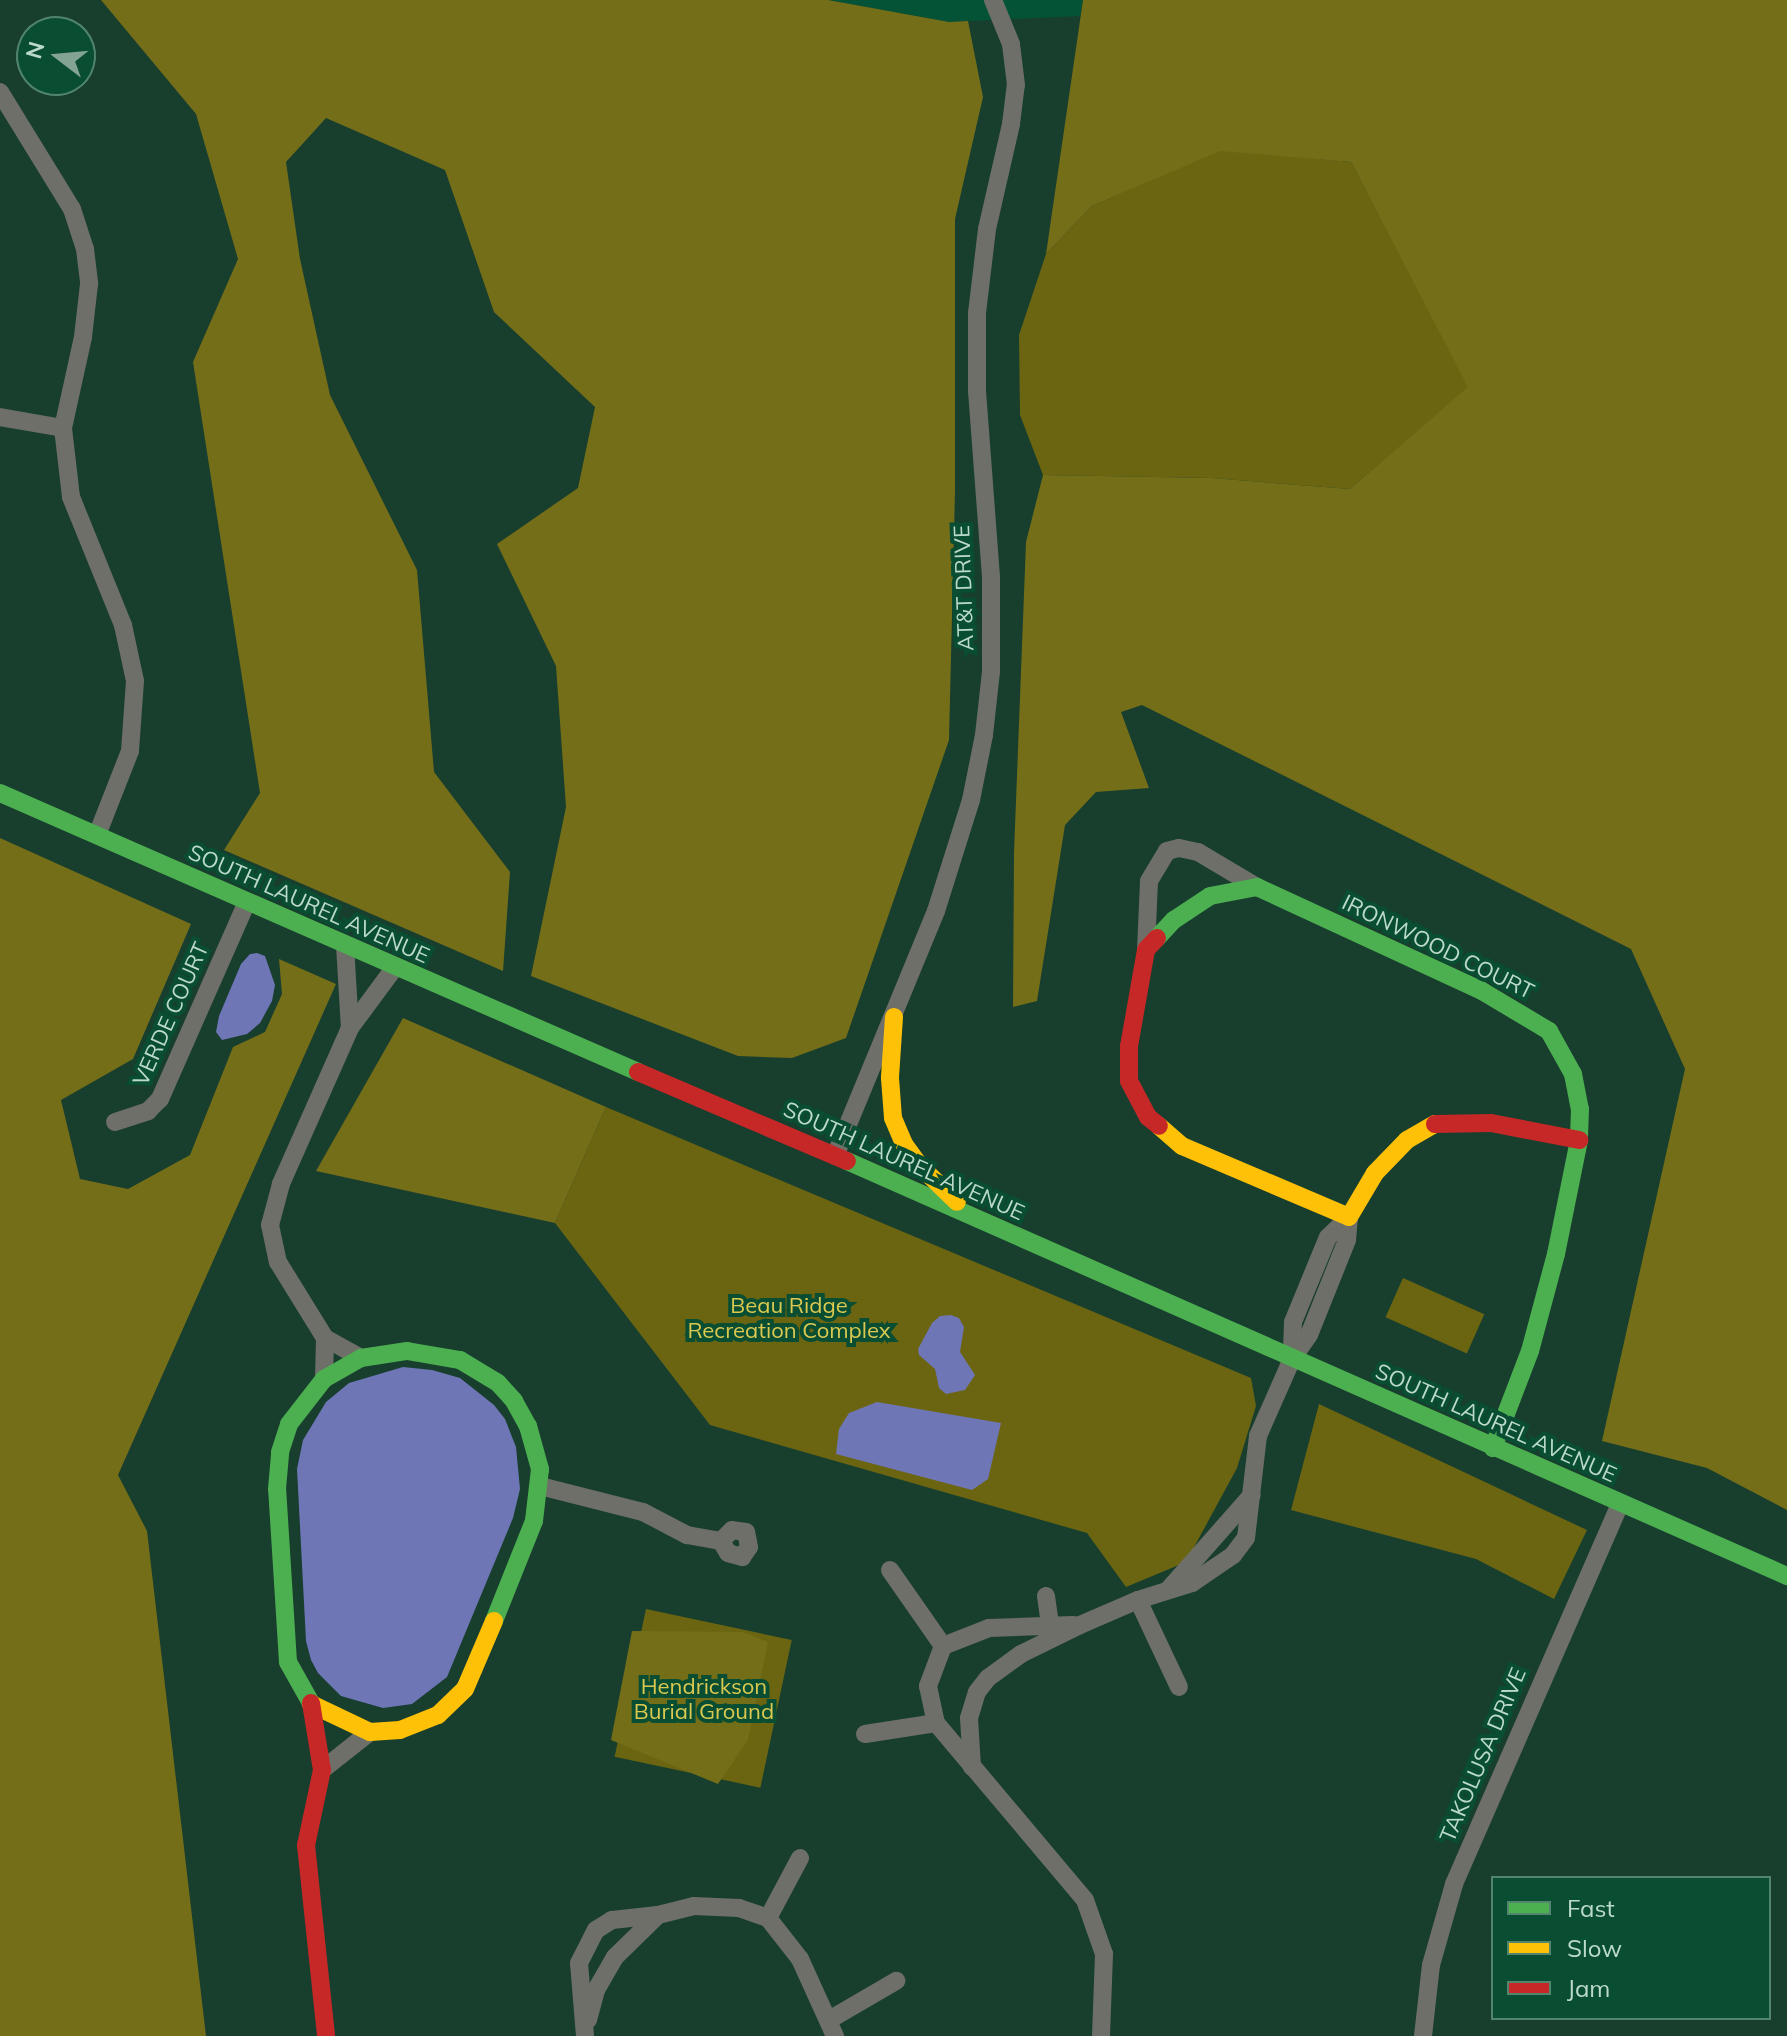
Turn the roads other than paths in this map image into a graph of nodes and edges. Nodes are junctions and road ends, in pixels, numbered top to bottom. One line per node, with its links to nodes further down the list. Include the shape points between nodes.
1 (993, 0): 12 (street, AT&T DRIVE, via 1006,25 1016,85 987,229 975,354 991,577 991,672 984,735 960,840)
2 (0, 92): 4 (street, via 61,186 85,249 89,300)
3 (0, 417): 4 (street)
4 (63, 428): 6 (street, via 71,497 123,625 135,681 130,751)
5 (0, 793): 6 (street, SOUTH LAUREL AVENUE)
6 (97, 835): 8 (street, SOUTH LAUREL AVENUE)
7 (1257, 887): 10 (street, via 1210,896 1174,920); 10 (street, IRONWOOD COURT, via 1198,852 1167,851 1149,881); 15 (street, IRONWOOD COURT, via 1482,991 1549,1031 1573,1074)
8 (247, 902): 9 (street, SOUTH LAUREL AVENUE); 14 (street, VERDE COURT, via 160,1099 148,1111)
9 (345, 945): 11 (street, SOUTH LAUREL AVENUE); 13 (street)
10 (1146, 950): 17 (street, IRONWOOD COURT, via 1129,1046 1129,1081 1148,1117 1182,1146)
11 (395, 967): 13 (street); 16 (street, SOUTH LAUREL AVENUE)
12 (894, 1017): 16 (street, AT&T DRIVE); 18 (street, via 893,1118 904,1144 938,1185)
13 (350, 1028): 19 (street, via 281,1184 270,1225 278,1262)
14 (115, 1122)
15 (1579, 1140): 17 (street, via 1491,1123 1439,1122 1407,1140 1375,1173); 23 (street, IRONWOOD COURT, via 1530,1351)
16 (835, 1156): 18 (street, SOUTH LAUREL AVENUE)
17 (1349, 1217): 21 (street, via 1347,1240 1320,1280 1309,1335)
18 (986, 1223): 21 (street, SOUTH LAUREL AVENUE)
19 (325, 1338): 20 (street); 22 (street)
20 (361, 1358): 22 (street); 24 (street, via 437,1353 482,1371 514,1401 528,1426)
21 (1292, 1359): 23 (street, SOUTH LAUREL AVENUE); 25 (street, via 1258,1436)
22 (324, 1379): 37 (street, via 289,1424 277,1489 288,1662)
23 (1493, 1448): 26 (street, SOUTH LAUREL AVENUE)
24 (540, 1486): 27 (street, via 643,1512 687,1535); 39 (street, via 529,1534 465,1689 438,1715 418,1725)
25 (1252, 1495): 30 (street); 30 (street, via 1246,1538 1233,1555 1192,1583)
26 (1620, 1504): 29 (street, SOUTH LAUREL AVENUE); 51 (street, TAKOLUSA DRIVE, via 1454,1884 1431,1965)
27 (721, 1541)
28 (890, 1570): 35 (street)
29 (1787, 1576)
30 (1168, 1591): 32 (street)
31 (1046, 1596): 33 (street)
32 (1138, 1600): 34 (street); 36 (street)
33 (1050, 1625): 34 (street); 35 (street, via 989,1628)
34 (1080, 1625): 41 (street, via 1021,1654 977,1692 969,1718)
35 (943, 1646): 38 (street, via 928,1686)
36 (1179, 1687)
37 (311, 1704): 39 (street); 42 (street)
38 (936, 1723): 40 (street); 41 (street)
39 (370, 1732): 42 (street)
40 (865, 1734)
41 (972, 1767): 50 (street, via 1085,1900 1104,1954)
42 (322, 1770): 49 (street, via 306,1845)
43 (800, 1858): 45 (street)
44 (658, 1915): 45 (street, via 694,1906 739,1908); 48 (street, via 615,1957 596,1990); 48 (street, via 612,1920 589,1941 579,1963)
45 (768, 1918): 47 (street, via 800,1959)
46 (896, 1981): 47 (street)
47 (832, 2028)
48 (585, 2033)
49 (326, 2036)
50 (1101, 2036)
51 (1423, 2036)

